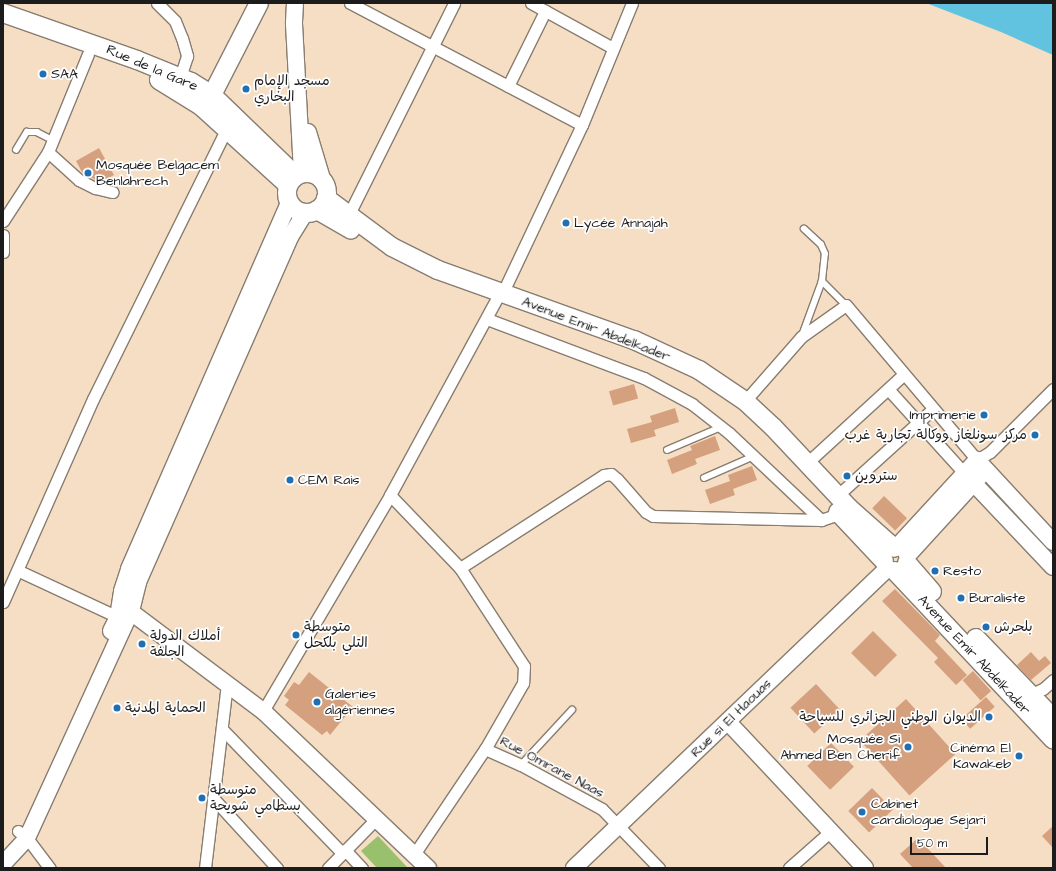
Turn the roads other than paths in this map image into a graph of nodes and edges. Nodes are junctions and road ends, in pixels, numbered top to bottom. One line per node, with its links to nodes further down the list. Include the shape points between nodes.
1 (156, 3): 14 (street, via 175,21 182,38 187,56)
2 (259, 3): 16 (main road)
3 (295, 3): 17 (main road)
4 (350, 3): 11 (street)
5 (454, 3): 11 (street)
6 (531, 3): 8 (street)
7 (632, 3): 13 (street)
8 (545, 11): 13 (street); 15 (street)
9 (3, 13): 12 (main road, Rue de la Gare)
10 (3, 26): 12 (main road, Rue de la Gare)
11 (432, 46): 15 (street); 26 (street)
12 (89, 48): 14 (main road, Rue de la Gare); 19 (main road, Rue de la Gare, via 179,91); 20 (street)
13 (613, 48): 18 (street)
14 (180, 78): 16 (main road, Rue de la Gare)
15 (508, 86): 18 (street)
16 (212, 95): 23 (main road, Rue de la Gare)
17 (300, 108): 23 (main road); 25 (main road)
18 (582, 125): 32 (street)
19 (227, 128): 23 (main road, Rue de la Gare); 56 (street, via 92,399)
20 (53, 140): 21 (lane, via 37,132 27,132); 22 (street)
21 (16, 150)
22 (48, 152): 24 (street, via 79,180 95,188); 27 (street)
23 (294, 184): 25 (main road, via 314,174); 25 (main road, via 293,208); 58 (main road, via 124,581)
24 (113, 192)
25 (317, 200): 26 (main road, Avenue Emir Abdelkader); 32 (main road, Avenue Emir Abdelkader, via 396,260); 58 (main road, via 290,237 138,582)
26 (348, 216): 32 (main road, Avenue Emir Abdelkader, via 392,247)
27 (3, 221)
28 (804, 229): 31 (lane, via 821,245 825,254)
29 (3, 235): 30 (street)
30 (3, 252)
31 (822, 281): 33 (lane); 35 (lane)
32 (499, 297): 34 (street); 39 (main road, Avenue Emir Abdelkader, via 583,321 674,358); 50 (main road, Avenue Emir Abdelkader, via 695,381 737,410)
33 (846, 305): 35 (street); 36 (street)
34 (487, 319): 42 (street, via 644,378 692,404); 49 (street)
35 (801, 337): 39 (street)
36 (903, 375): 37 (street); 40 (street)
37 (888, 389): 41 (street); 46 (street)
38 (1053, 389): 45 (street)
39 (745, 401): 46 (main road, Avenue Emir Abdelkader)
40 (933, 409): 41 (street); 45 (street)
41 (918, 423): 48 (street); 50 (street)
42 (722, 426): 43 (lane); 44 (street)
43 (667, 450)
44 (754, 456): 47 (lane); 51 (street)
45 (984, 461): 48 (main road, Rue si El Haouas); 52 (main road)
46 (808, 462): 50 (main road, Avenue Emir Abdelkader)
47 (704, 478)
48 (969, 479): 53 (main road, Rue si El Haouas); 54 (main road)
49 (390, 495): 55 (street); 63 (street)
50 (843, 506): 51 (street); 53 (main road, Avenue Emir Abdelkader)
51 (821, 520): 55 (street, via 653,516 646,512 611,474 604,475)
52 (1053, 542)
53 (896, 559): 61 (main road, Avenue Emir Abdelkader); 65 (main road, Rue si El Haouas)
54 (1053, 567)
55 (460, 568): 68 (street, via 524,666 523,683)
56 (19, 571): 57 (street); 58 (street)
57 (4, 597)
58 (123, 610): 60 (main road); 74 (main road)
59 (1053, 680): 61 (street)
60 (227, 683): 63 (main road); 66 (street)
61 (1031, 700): 64 (main road, Avenue Emir Abdelkader); 67 (main road, Avenue Emir Abdelkader)
62 (572, 710): 69 (lane)
63 (263, 711): 71 (main road)
64 (1053, 718)
65 (728, 722): 72 (main road, Rue si El Haouas); 73 (main road)
66 (222, 729): 70 (street); 75 (street)
67 (1053, 739)
68 (485, 749): 69 (street, Rue Omrane Naas); 76 (street, Rue Omrane Naas)
69 (521, 765): 72 (street, Rue Omrane Naas, via 588,800)
70 (213, 798): 79 (street); 80 (street)
71 (376, 818): 75 (street); 76 (main road)
72 (619, 825): 84 (main road, Rue si El Haouas); 85 (street, Rue Omrane Naas)
73 (831, 831): 86 (street); 87 (main road)
74 (23, 835): 77 (main road); 78 (street)
75 (344, 852): 81 (street); 82 (street)
76 (415, 853): 83 (main road)
77 (8, 858)
78 (50, 868)
79 (205, 868)
80 (277, 868)
81 (328, 868)
82 (362, 868)
83 (428, 868)
84 (574, 868)
85 (659, 868)
86 (789, 868)
87 (865, 868)

